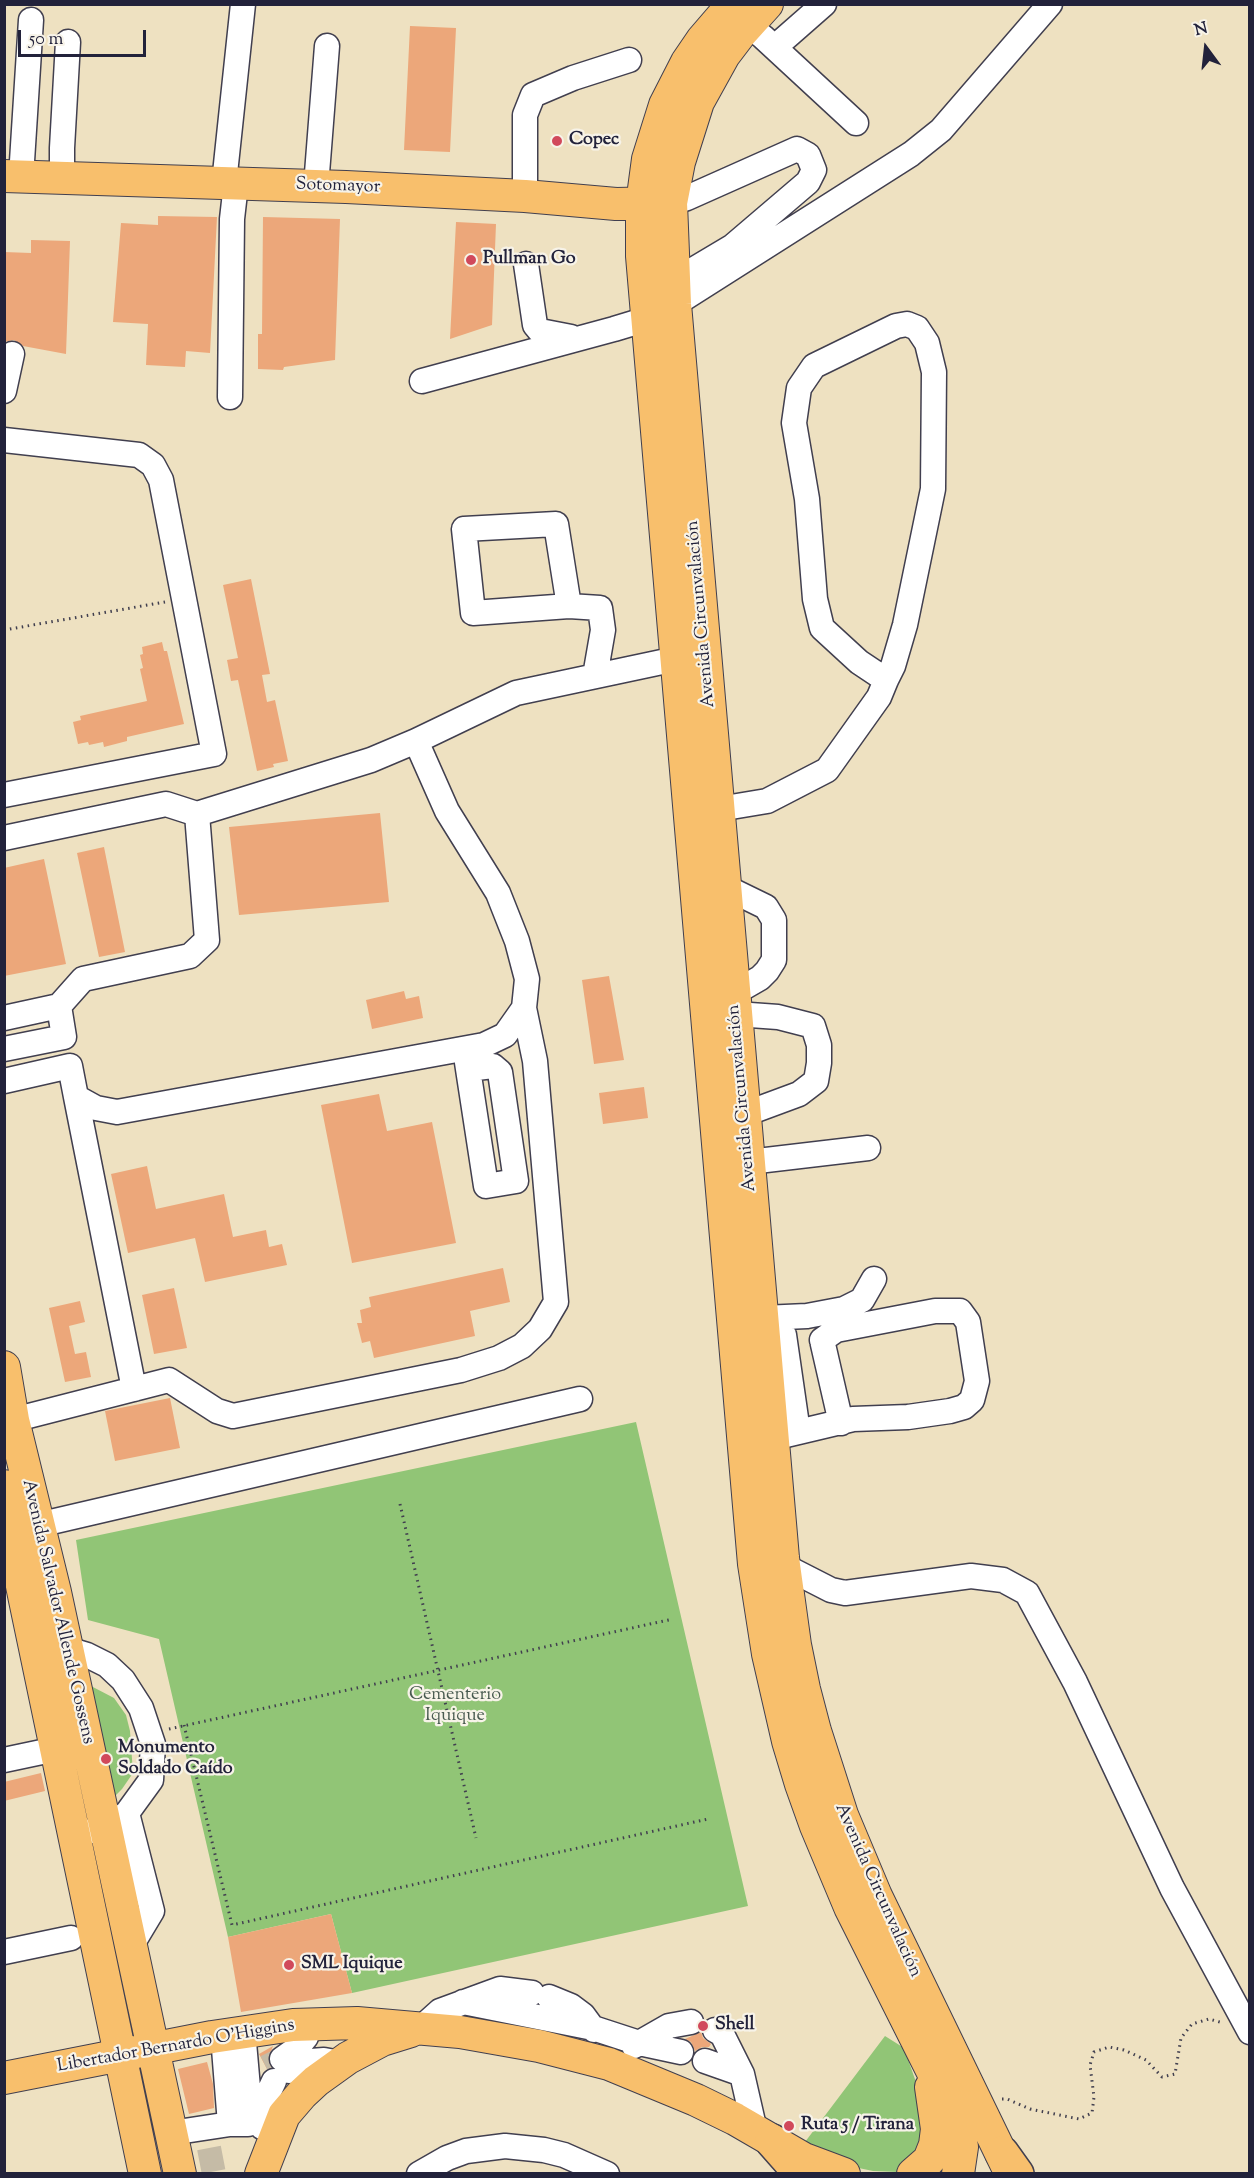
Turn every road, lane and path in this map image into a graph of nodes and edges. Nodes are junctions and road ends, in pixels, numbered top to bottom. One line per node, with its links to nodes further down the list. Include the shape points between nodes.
1 (243, 4): 13 (street)
2 (824, 4): 8 (street)
3 (1050, 4): 18 (street, via 941,130 911,154)
4 (749, 11): 8 (street); 16 (main road, Avenida Circunvalación, via 699,102 679,162)
5 (31, 20): 11 (street)
6 (68, 42): 12 (street)
7 (327, 46): 14 (street)
8 (775, 47): 10 (street)
9 (629, 60): 15 (street, via 533,95 525,115)
10 (856, 123)
11 (13, 177): 12 (main road, Sotomayor)
12 (62, 178): 13 (main road, Sotomayor)
13 (230, 183): 14 (main road, Sotomayor); 24 (street)
14 (316, 186): 15 (main road, Sotomayor)
15 (525, 196): 16 (main road, Sotomayor, via 616,204)
16 (656, 203): 18 (main road, Avenida Circunvalación); 18 (street, via 687,198 797,149 808,155 814,170 808,182 733,246 691,271); 19 (main road, Avenida Circunvalación, via 642,256)
17 (526, 264): 20 (street, via 535,325 540,331)
18 (674, 294): 19 (street); 34 (main road, Avenida Circunvalación)
19 (647, 319): 20 (street); 29 (main road, Avenida Circunvalación)
20 (576, 338): 22 (street)
21 (12, 354): 23 (street)
22 (422, 381)
23 (4, 391)
24 (230, 397)
25 (4, 440): 26 (street, via 139,455 153,465 161,480)
26 (186, 598): 28 (path); 33 (street, via 214,754)
27 (569, 606): 27 (street, via 473,613 464,529 556,524); 30 (street, via 600,608 603,630)
28 (4, 630)
29 (676, 658): 30 (street); 87 (main road, Avenida Circunvalación, via 754,1564 768,1654 788,1741 816,1826 850,1907)
30 (595, 676): 32 (street, via 516,693)
31 (886, 680): 31 (street, via 905,625 933,489 933,372 921,332 906,324 814,366 799,388 794,423 822,627 859,662); 34 (street, via 827,770 767,801)
32 (416, 741): 35 (street, via 371,760); 40 (street, via 447,811 498,893 527,980)
33 (4, 795)
34 (719, 809): 37 (main road, Avenida Circunvalación)
35 (197, 814): 36 (street, via 166,804); 39 (street, via 207,940 190,956 83,979)
36 (4, 838)
37 (725, 887): 38 (main road, Avenida Circunvalación); 38 (street, via 766,908 774,920 774,960)
38 (735, 1003): 47 (main road, Avenida Circunvalación); 47 (street, via 813,1026 819,1045 816,1081 799,1094)
39 (59, 1006): 41 (street); 42 (street)
40 (524, 1008): 46 (street, via 505,1035 466,1059 117,1112 96,1108); 54 (street, via 535,1061 556,1302 540,1329 522,1346 499,1358 461,1370 233,1416 217,1411 169,1380)
41 (4, 1018)
42 (64, 1037): 43 (street); 44 (street)
43 (4, 1050)
44 (70, 1066): 45 (street); 46 (street)
45 (4, 1081)
46 (76, 1097): 54 (street)
47 (745, 1114): 49 (main road, Avenida Circunvalación)
48 (868, 1148): 49 (street)
49 (749, 1162): 51 (main road, Avenida Circunvalación)
50 (874, 1279): 51 (street, via 862,1300 844,1310 807,1316)
51 (770, 1330): 52 (street); 58 (main road, Avenida Circunvalación)
52 (822, 1340): 56 (street); 56 (street, via 836,1329 935,1311 960,1311 968,1322 977,1381 972,1400 964,1407)
53 (4, 1367): 57 (main road, Avenida Salvador Allende Gossens)
54 (134, 1389): 57 (street)
55 (580, 1399): 61 (street)
56 (841, 1423): 58 (street)
57 (9, 1424): 61 (main road, Avenida Salvador Allende Gossens)
58 (786, 1435): 62 (main road, Avenida Circunvalación)
59 (4, 1486): 64 (main road, Avenida Salvador Allende Gossens)
60 (400, 1504): 67 (path)
61 (38, 1526): 63 (main road, Avenida Salvador Allende Gossens)
62 (784, 1566): 82 (street, via 844,1593 971,1576 1004,1580 1027,1593 1075,1682); 97 (main road, Avenida Circunvalación, via 804,1689 842,1815 876,1896)
63 (55, 1592): 64 (street); 66 (main road, Avenida Salvador Allende Gossens)
64 (15, 1599): 70 (main road, Avenida Salvador Allende Gossens)
65 (673, 1619): 67 (path)
66 (67, 1649): 69 (street, via 107,1665 123,1680 141,1708); 73 (main road, Avenida Salvador Allende Gossens)
67 (439, 1670): 68 (path); 75 (path)
68 (184, 1725): 69 (path); 72 (path, via 232,1925)
69 (150, 1733): 73 (street, via 151,1780)
70 (56, 1749): 71 (street); 74 (main road, Avenida Salvador Allende Gossens)
71 (4, 1760)
72 (708, 1819)
73 (116, 1821): 74 (street); 88 (main road, Avenida Salvador Allende Gossens, via 131,1946)
74 (74, 1834): 90 (main road, Avenida Salvador Allende Gossens)
75 (476, 1838)
76 (70, 1938): 77 (street)
77 (4, 1952)
78 (463, 2002): 81 (street); 81 (street, via 500,1989 540,1995 572,2006); 83 (street, via 440,2011)
79 (691, 2022): 86 (street, via 669,2026)
80 (310, 2024): 83 (main road, Libertador Bernardo O'Higgins, via 357,2023); 85 (main road, Libertador Bernardo O'Higgins); 94 (street, via 296,2049)
81 (593, 2028): 86 (street); 93 (street)
82 (1239, 2028): 97 (path, via 1209,2019 1192,2024 1181,2038 1175,2074 1162,2077 1146,2060 1124,2050 1109,2047 1094,2052 1090,2065 1092,2113 1079,2118 1030,2109 1007,2098)
83 (420, 2029): 92 (main road, Libertador Bernardo O'Higgins, via 382,2040); 93 (main road, Libertador Bernardo O'Higgins, via 500,2038)
84 (715, 2030): 95 (street, via 722,2034)
85 (233, 2033): 88 (main road, Libertador Bernardo O'Higgins); 94 (street); 98 (street)
86 (639, 2043): 89 (street); 93 (street)
87 (918, 2043): 109 (main road, via 932,2094 936,2137 928,2160); 110 (main road, Avenida Circunvalación, via 957,2120 962,2147)
88 (152, 2048): 90 (main road, Libertador Bernardo O'Higgins); 99 (main road, Avenida Salvador Allende Gossens)
89 (681, 2052)
90 (119, 2054): 96 (main road, Libertador Bernardo O'Higgins); 103 (main road, Avenida Salvador Allende Gossens)
91 (705, 2061): 95 (street)
92 (340, 2063): 94 (street, via 324,2060); 98 (main road, Libertador Bernardo O'Higgins, via 302,2094 284,2115)
93 (609, 2064): 100 (main road, Libertador Bernardo O'Higgins, via 696,2100)
94 (271, 2068): 98 (street); 98 (street, via 265,2100)
95 (742, 2074): 100 (street)
96 (4, 2078)
97 (977, 2102): 101 (main road, Avenida Circunvalación)
98 (254, 2127): 99 (street, via 208,2138); 105 (main road, Libertador Bernardo O'Higgins)
99 (171, 2133): 104 (main road, Avenida Salvador Allende Gossens)
100 (763, 2136): 102 (highway)
101 (1010, 2167)
102 (806, 2169): 108 (main road)
103 (145, 2174)
104 (180, 2174)
105 (261, 2174)
106 (419, 2174): 107 (street, via 466,2151 505,2146 544,2150)
107 (607, 2174)
108 (844, 2174)
109 (913, 2174)
110 (958, 2174)

